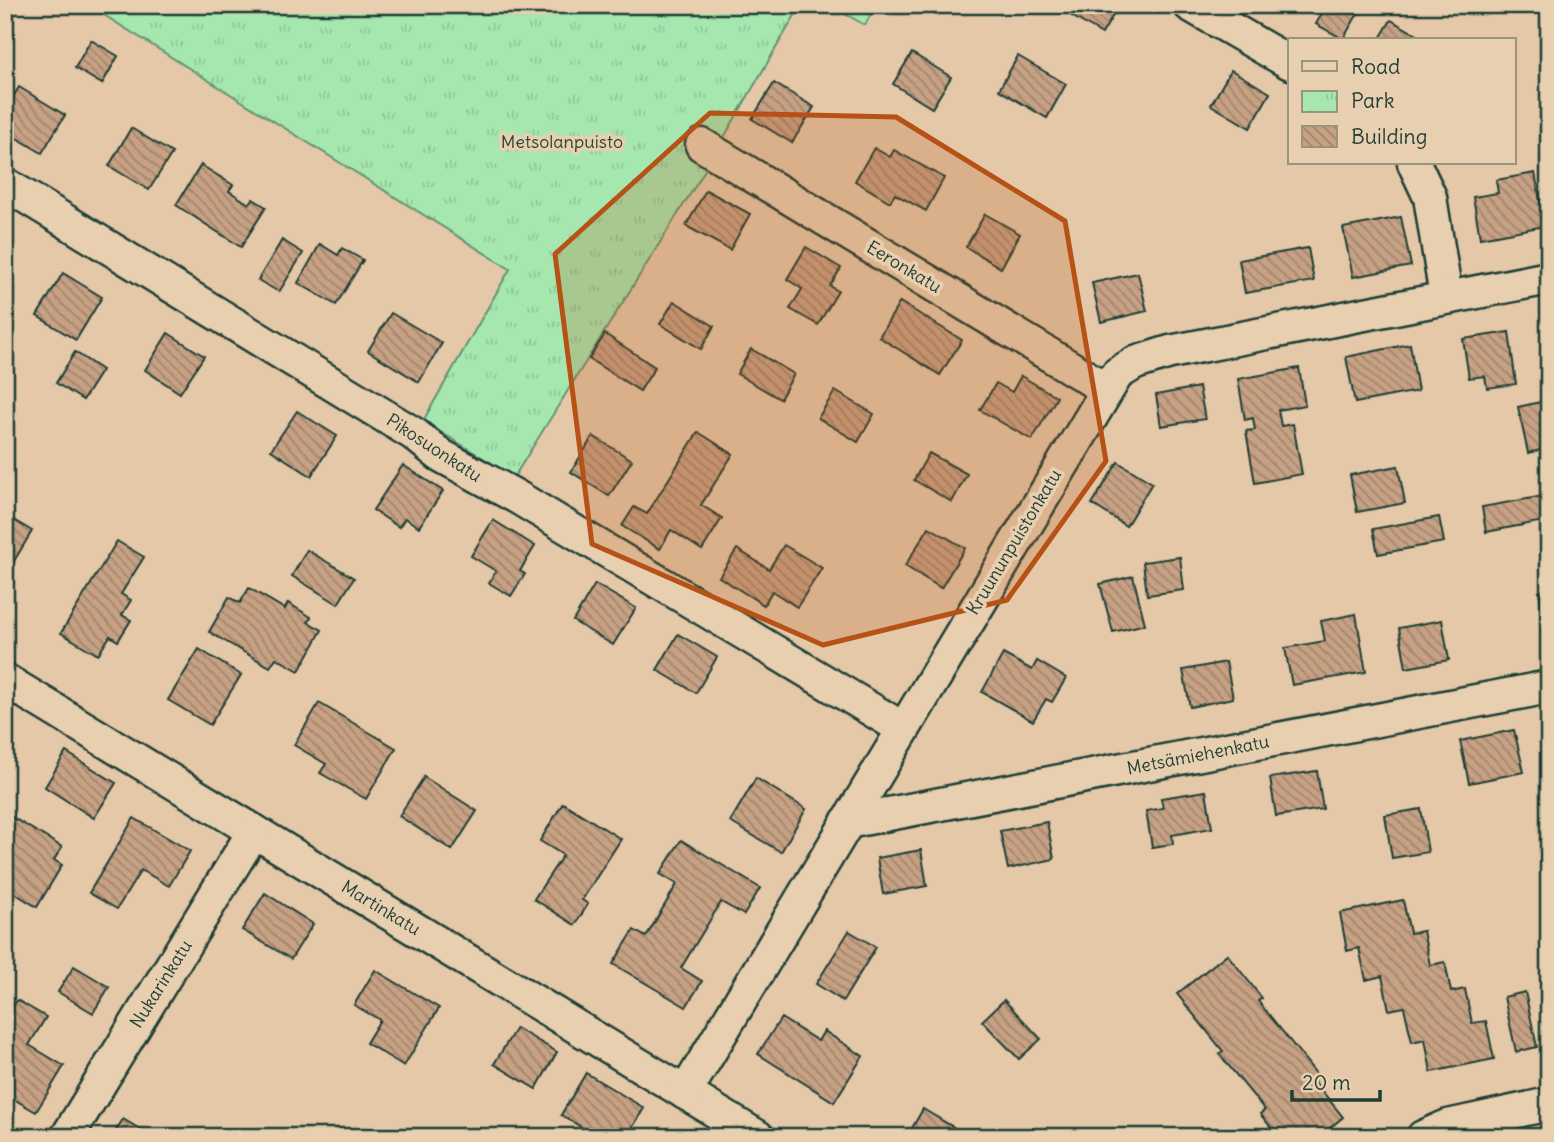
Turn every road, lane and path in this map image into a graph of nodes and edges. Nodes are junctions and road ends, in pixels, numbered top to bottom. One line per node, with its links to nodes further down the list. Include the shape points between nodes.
1 (1190, 5): 2 (street)
2 (1288, 62)
3 (702, 145): 8 (street, Eeronkatu)
4 (1414, 164): 7 (street, via 1430,197)
5 (5, 184): 11 (street, Pikosuonkatu, via 414,434 440,455)
6 (1549, 278): 7 (street, Kruununpuistonkatu)
7 (1446, 297): 8 (street, Kruununpuistonkatu, via 1170,352 1135,363 1117,374)
8 (1106, 389): 11 (street, Kruununpuistonkatu)
9 (5, 680): 13 (street, Martinkatu)
10 (1549, 687): 12 (street, Metsämiehenkatu)
11 (902, 728): 12 (street, Kruununpuistonkatu)
12 (847, 822): 14 (street, Kruununpuistonkatu)
13 (254, 831): 14 (street, Martinkatu); 16 (street, Nukarinkatu)
14 (685, 1093): 17 (street, Martinkatu)
15 (1548, 1107): 18 (street, via 1448,1126)
16 (67, 1137)
17 (758, 1137)
18 (1423, 1137)

